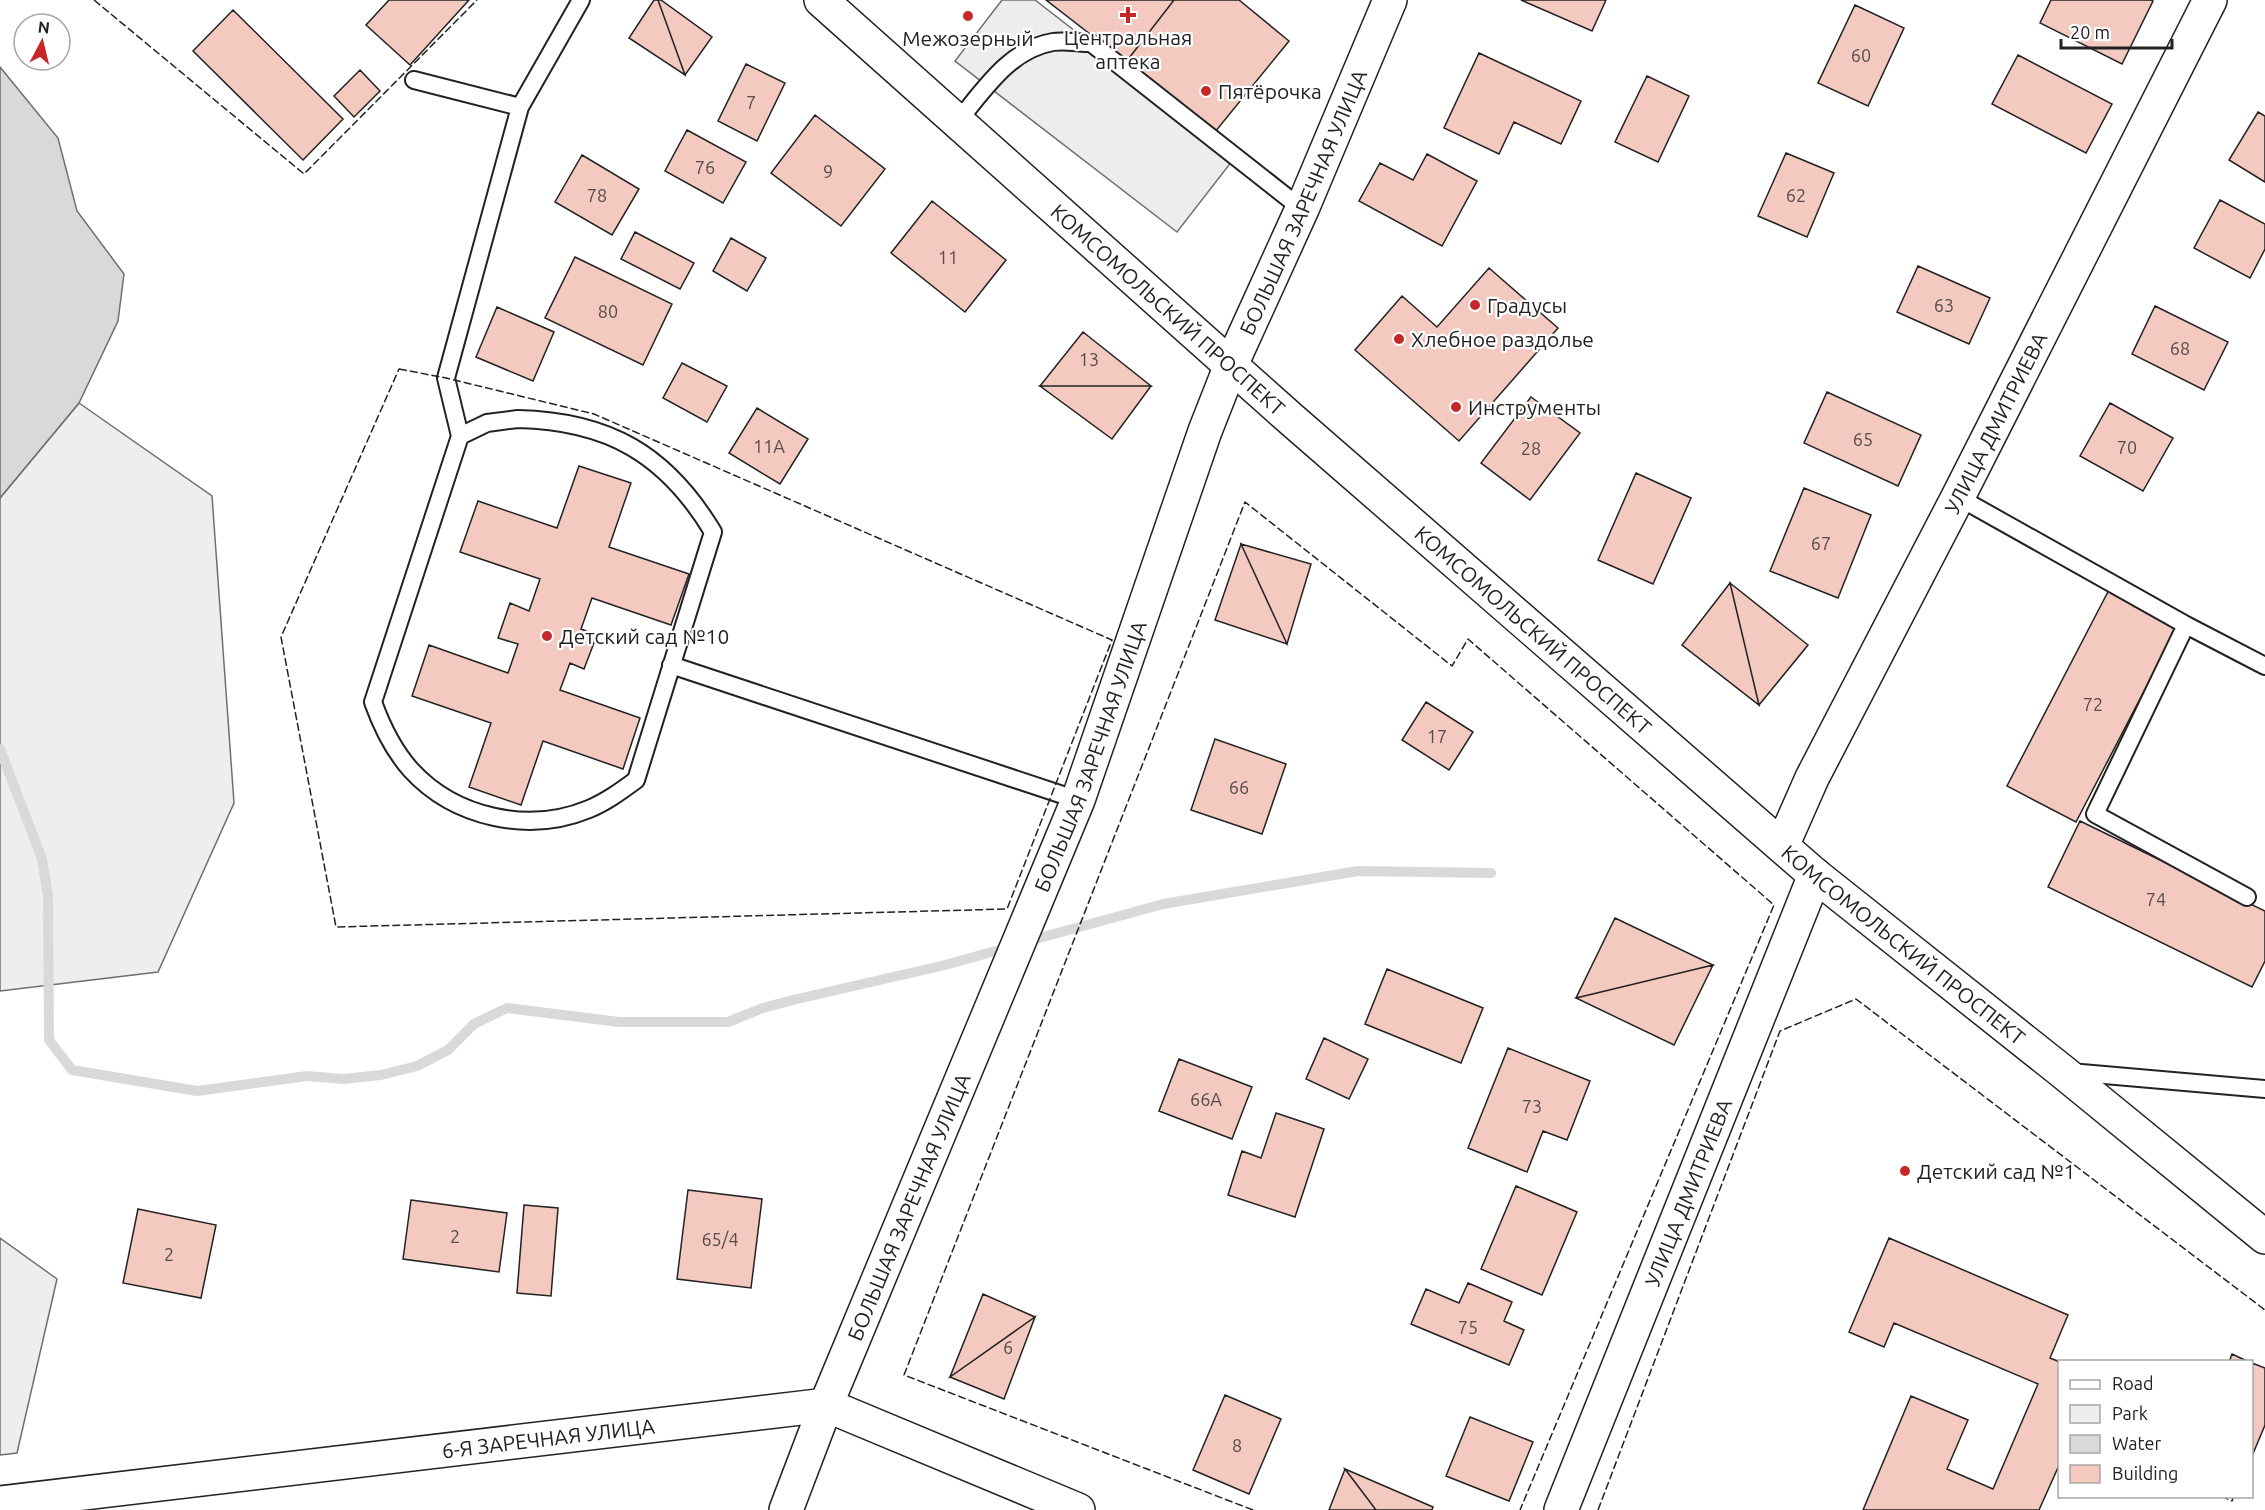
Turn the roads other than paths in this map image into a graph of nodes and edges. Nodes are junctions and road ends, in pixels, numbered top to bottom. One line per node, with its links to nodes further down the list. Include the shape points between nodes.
1 (581, 0): 6 (lane)
2 (821, 0): 7 (street, КОМСОМОЛЬСКИЙ ПРОСПЕКТ)
3 (1390, 0): 8 (street, БОЛЬШАЯ ЗАРЕЧНАЯ УЛИЦА)
4 (2210, 0): 11 (street, УЛИЦА ДМИТРИЕВА)
5 (414, 80): 6 (lane)
6 (520, 107): 10 (lane, via 446,378)
7 (958, 121): 8 (lane, via 1001,70 1027,51 1054,42 1090,43); 9 (street, КОМСОМОЛЬСКИЙ ПРОСПЕКТ)
8 (1302, 209): 9 (street, БОЛЬШАЯ ЗАРЕЧНАЯ УЛИЦА)
9 (1231, 365): 15 (street, БОЛЬШАЯ ЗАРЕЧНАЯ УЛИЦА); 16 (street, КОМСОМОЛЬСКИЙ ПРОСПЕКТ)
10 (460, 436): 13 (lane, via 487,423 518,419 579,425 634,448 679,484 713,532); 13 (lane, via 373,702 382,727 411,771 454,803 506,820 561,818 588,810 636,780)
11 (1958, 497): 12 (lane); 16 (street, УЛИЦА ДМИТРИЕВА, via 1812,778)
12 (2186, 626): 14 (lane); 18 (lane, via 2095,814)
13 (671, 665): 15 (lane)
14 (2265, 666)
15 (1078, 800): 22 (street, БОЛЬШАЯ ЗАРЕЧНАЯ УЛИЦА)
16 (1782, 846): 17 (street, КОМСОМОЛЬСКИЙ ПРОСПЕКТ)
17 (1815, 875): 19 (street, КОМСОМОЛЬСКИЙ ПРОСПЕКТ); 26 (street, УЛИЦА ДМИТРИЕВА)
18 (2247, 897)
19 (2063, 1072): 20 (lane); 21 (street, КОМСОМОЛЬСКИЙ ПРОСПЕКТ)
20 (2265, 1089)
21 (2265, 1237)
22 (826, 1405): 23 (street, 6-Я ЗАРЕЧНАЯ УЛИЦА); 24 (street, БОЛЬШАЯ ЗАРЕЧНАЯ УЛИЦА); 25 (street, 6-Я ЗАРЕЧНАЯ УЛИЦА)
23 (0, 1503)
24 (786, 1510)
25 (1078, 1510)
26 (1560, 1510)

